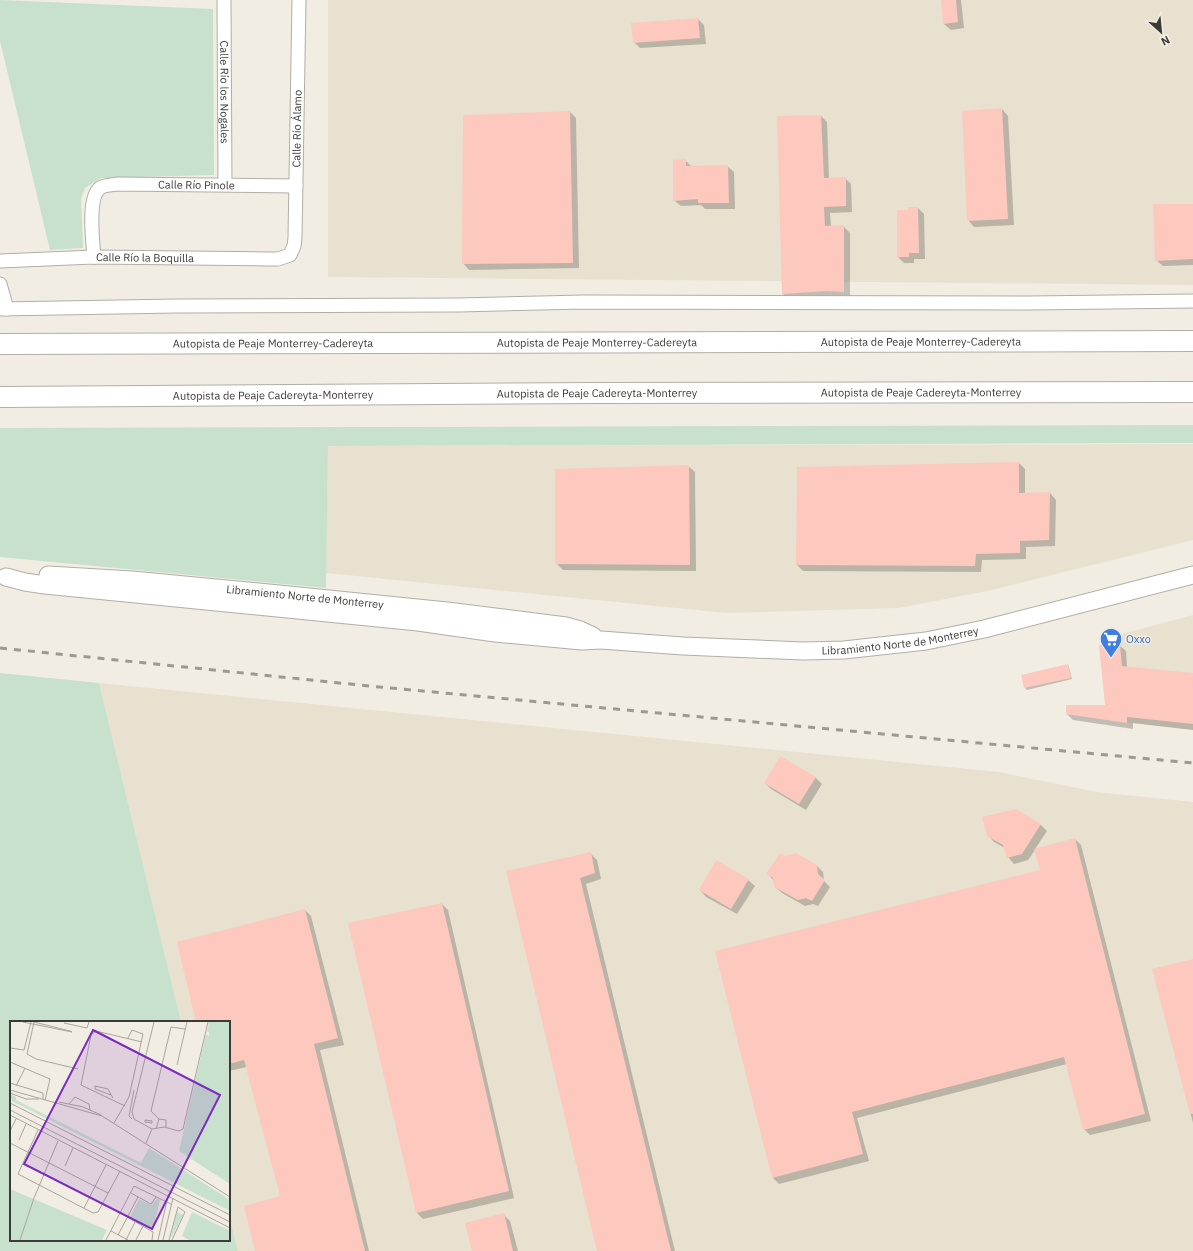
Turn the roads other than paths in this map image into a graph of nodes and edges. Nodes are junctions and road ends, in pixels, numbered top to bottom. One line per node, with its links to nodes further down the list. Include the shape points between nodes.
1 (224, 0): 3 (street, Calle Río los Nogales)
2 (299, 0): 4 (street, Calle Río Álamo)
3 (225, 184): 4 (street, Calle Río Pinole); 6 (street, Calle Río Pinole, via 118,184 99,189 94,197 93,210)
4 (296, 186): 5 (street, Calle Río Álamo, via 295,238)
5 (290, 255): 6 (street, Calle Río la Boquilla, via 278,259)
6 (94, 257): 7 (street, Calle Río la Boquilla)
7 (0, 261)
8 (0, 284): 10 (street)
9 (1193, 301): 10 (street, via 583,302)
10 (3, 309)
11 (1193, 341): 12 (highway, Autopista de Peaje Monterrey-Cadereyta)
12 (0, 344)
13 (1193, 392): 14 (highway, Autopista de Peaje Cadereyta-Monterrey)
14 (0, 397)
15 (1193, 575): 20 (main road, Libramiento Norte de Monterrey, via 984,629 926,641 844,650 803,651)
16 (3, 576): 17 (main road, Libramiento Norte de Monterrey, via 76,576); 19 (main road, Libramiento Norte de Monterrey, via 45,585)
17 (244, 590): 18 (main road, Libramiento Norte de Monterrey); 19 (main road, via 277,599 347,608)
18 (486, 616): 19 (main road, via 391,615); 20 (main road, Libramiento Norte de Monterrey, via 566,626)
19 (372, 618): 20 (main road, Libramiento Norte de Monterrey, via 495,633 582,641)
20 (600, 640)

